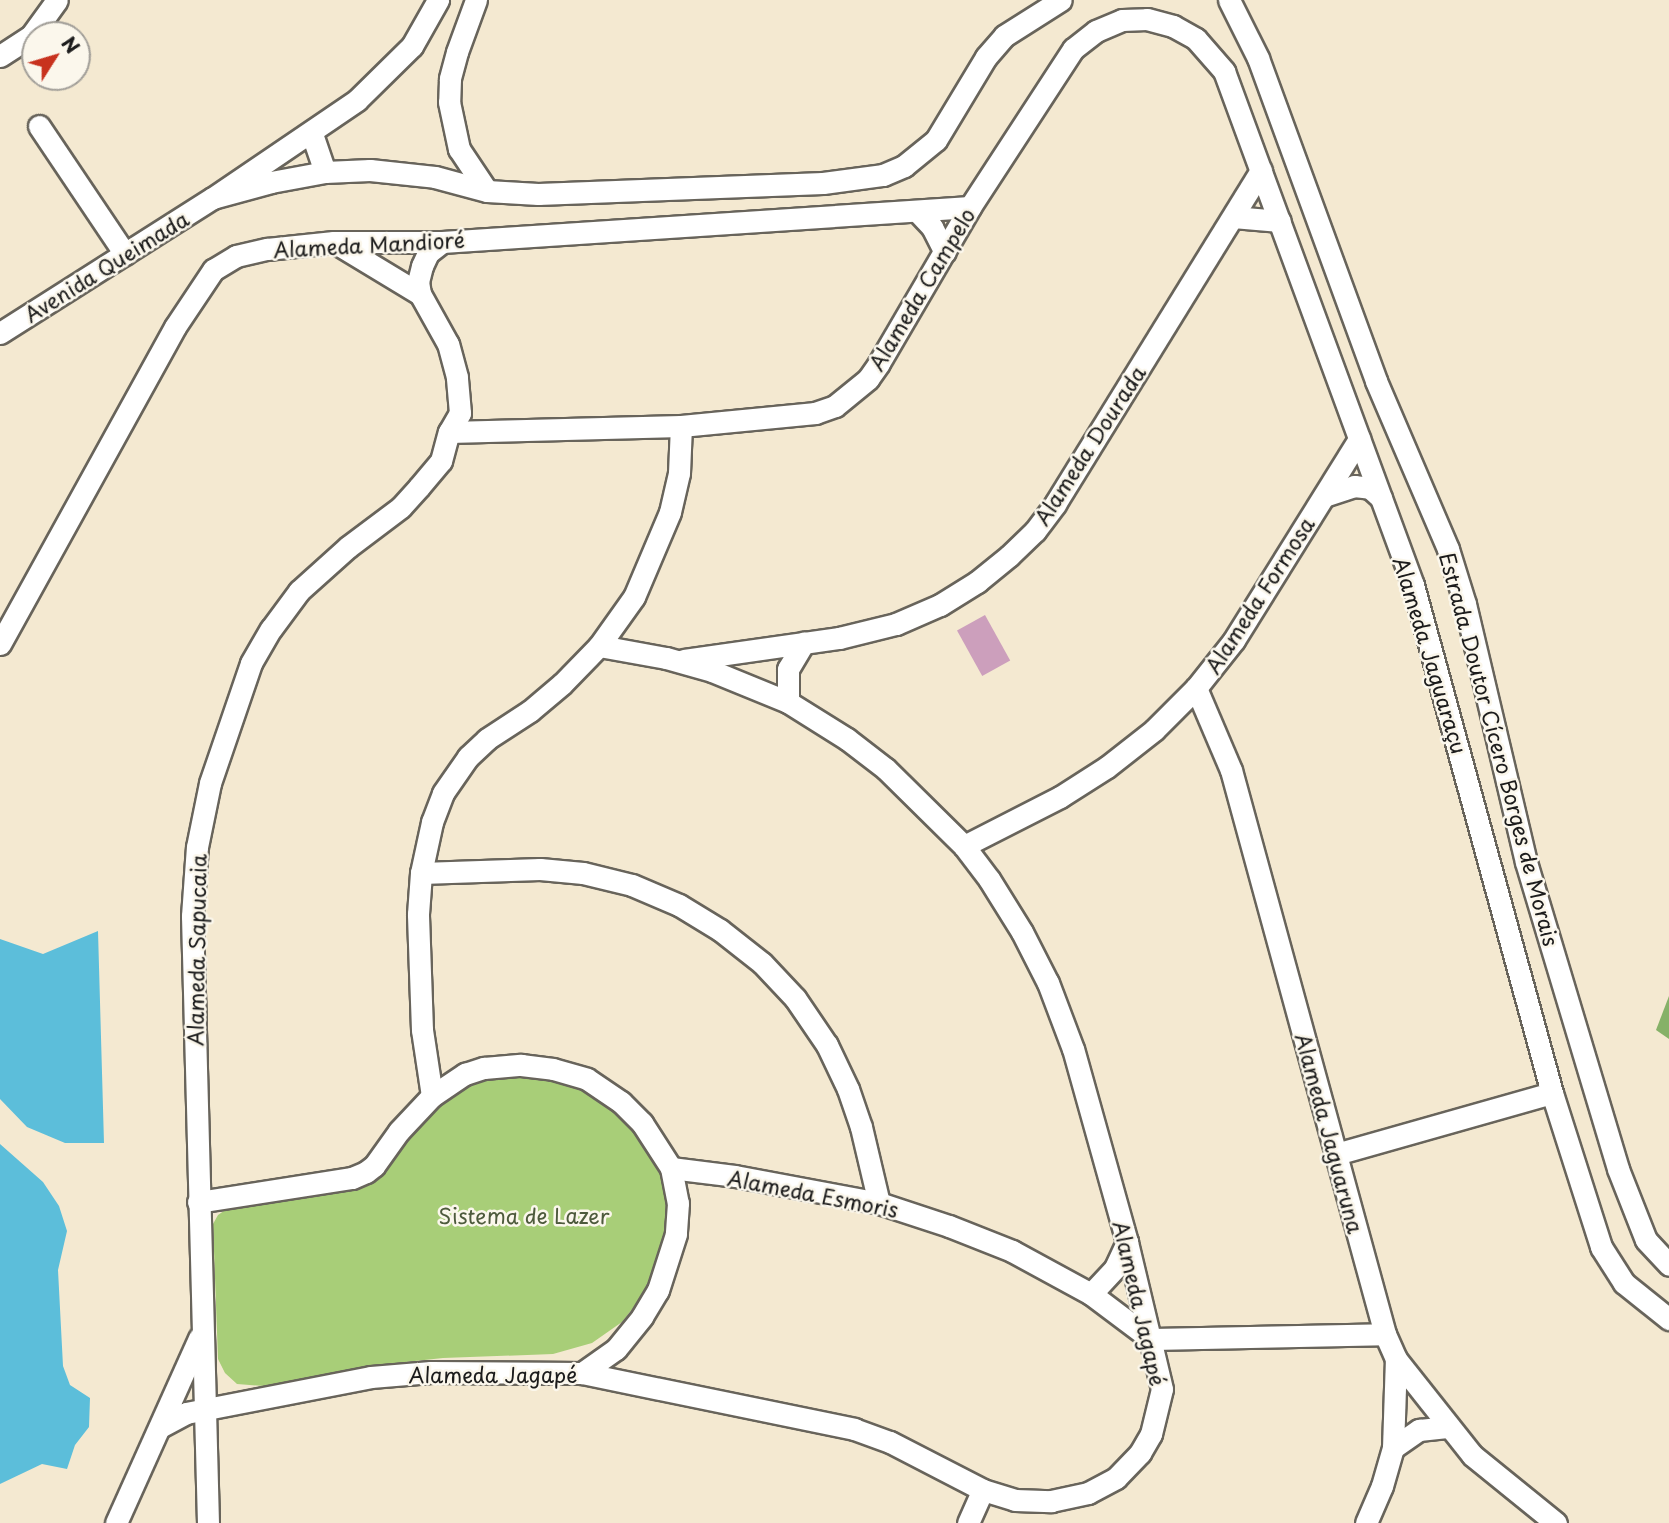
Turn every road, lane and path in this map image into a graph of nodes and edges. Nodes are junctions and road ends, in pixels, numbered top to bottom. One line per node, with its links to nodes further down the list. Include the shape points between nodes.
1 (57, 0): 7 (street, via 31,36)
2 (438, 0): 9 (street, Avenida Queimada, via 412,46 393,67)
3 (476, 0): 12 (street, via 457,52 449,102 459,149)
4 (1061, 0): 12 (street, Avenida Queimada, via 1004,36 986,57 936,140 904,166 883,175 823,183 538,194)
5 (1229, 0): 44 (street, Estrada Doutor Cícero Borges de Morais, via 1258,58 1376,381 1452,559 1526,862 1618,1169 1646,1240)
6 (1147, 19): 10 (street, Alameda Jaguaraçu, via 1173,26 1211,53 1224,71); 14 (street, Alameda Campelo, via 1122,20 1096,30 1073,49)
7 (0, 56)
8 (39, 127): 21 (street)
9 (312, 134): 11 (street); 13 (street, Avenida Queimada)
10 (1261, 171): 16 (street, Alameda Dourada); 17 (street, Alameda Jaguaraçu)
11 (325, 172): 12 (street, Avenida Queimada, via 391,171); 13 (street, Avenida Queimada)
12 (487, 191)
13 (213, 198): 21 (street, Avenida Queimada)
14 (970, 207): 15 (street, Alameda Mandioré); 20 (street, Alameda Campelo)
15 (918, 212): 19 (street, Alameda Mandioré); 20 (street)
16 (1233, 217): 17 (street); 29 (street, Alameda Dourada, via 1035,531 977,582 940,605 896,624)
17 (1280, 221): 26 (street, Alameda Jaguaraçu)
18 (334, 242): 19 (street, Alameda Mandioré); 22 (street, Alameda Sapucaia); 30 (street, Alameda Mandioré, via 267,248 236,256 213,270 175,327)
19 (442, 242): 22 (street, via 428,253 422,266)
20 (945, 252): 24 (street, Alameda Campelo, via 868,379 835,406 816,413)
21 (125, 254): 23 (street, Avenida Queimada)
22 (420, 294): 25 (street, Alameda Sapucaia, via 448,344 457,377 460,413)
23 (1, 331)
24 (681, 426): 25 (street, Alameda Campelo); 31 (street, via 679,473 656,553 634,597)
25 (449, 432): 41 (street, Alameda Sapucaia, via 441,461 410,497 299,591 271,629 251,663 210,783 197,847 192,916)
26 (1359, 439): 27 (street, Alameda Formosa); 28 (street, Alameda Jaguaraçu)
27 (1324, 496): 28 (street, via 1354,486 1370,488); 33 (street, Alameda Formosa, via 1234,640)
28 (1381, 498): 37 (street, Alameda Jaguaraçu, via 1413,585 1446,699)
29 (804, 642): 32 (street, Alameda Dourada); 34 (street, via 788,669)
30 (0, 644)
31 (600, 646): 32 (street, Alameda Jagapé); 36 (street, via 530,711 487,739 455,773 432,822)
32 (677, 661): 34 (street, Alameda Jagapé, via 712,670)
33 (1196, 688): 35 (street, Alameda Formosa, via 1154,730 1107,767); 39 (street, Alameda Jaguaruna, via 1231,770)
34 (788, 702): 35 (street, Alameda Jagapé, via 847,738 886,769)
35 (964, 846): 43 (street, Alameda Jagapé, via 1023,932 1048,983 1073,1049)
36 (421, 873): 38 (street, via 422,1030); 42 (street, via 540,869 583,873 632,885 679,905 720,930 771,971 827,1045 861,1127)
37 (1552, 1093): 39 (street); 46 (street, Alameda Jaguaraçu, via 1601,1247 1624,1283)
38 (432, 1096): 40 (street, via 465,1074 484,1068 521,1065 587,1079 642,1123); 41 (street, via 366,1172)
39 (1336, 1154): 48 (street, Alameda Jaguaruna)
40 (671, 1168): 42 (street, Alameda Esmoris); 51 (street, via 678,1203 676,1234 658,1290 617,1349)
41 (198, 1202): 47 (street, Alameda Sapucaia)
42 (878, 1203): 45 (street, Alameda Esmoris, via 1012,1251)
43 (1127, 1242): 45 (street, via 1115,1268); 49 (street, Alameda Jagapé)
44 (1669, 1265)
45 (1091, 1294): 49 (street, Alameda Esmoris)
46 (1669, 1319)
47 (204, 1326): 52 (street, Alameda Sapucaia); 53 (street)
48 (1385, 1334): 49 (street); 50 (street, Alameda Jaguaruna)
49 (1151, 1339): 56 (street, Alameda Jagapé, via 1162,1389 1158,1412 1140,1453 1116,1478 1088,1493 1051,1501 1015,1500)
50 (1396, 1359): 54 (street, Alameda Jaguaruna); 55 (street)
51 (582, 1373): 52 (street, Alameda Jagapé, via 431,1372 371,1377); 56 (street, Alameda Jagapé, via 855,1429)
52 (206, 1410): 53 (street, Alameda Jagapé, via 186,1413); 58 (street, Alameda Sapucaia)
53 (162, 1426): 57 (street)
54 (1447, 1427): 55 (street, via 1419,1430); 61 (street, Alameda Jaguaruna, via 1509,1488)
55 (1393, 1448): 60 (street)
56 (983, 1490): 59 (street)
57 (116, 1523)
58 (208, 1523)
59 (968, 1523)
60 (1366, 1523)
61 (1556, 1523)

